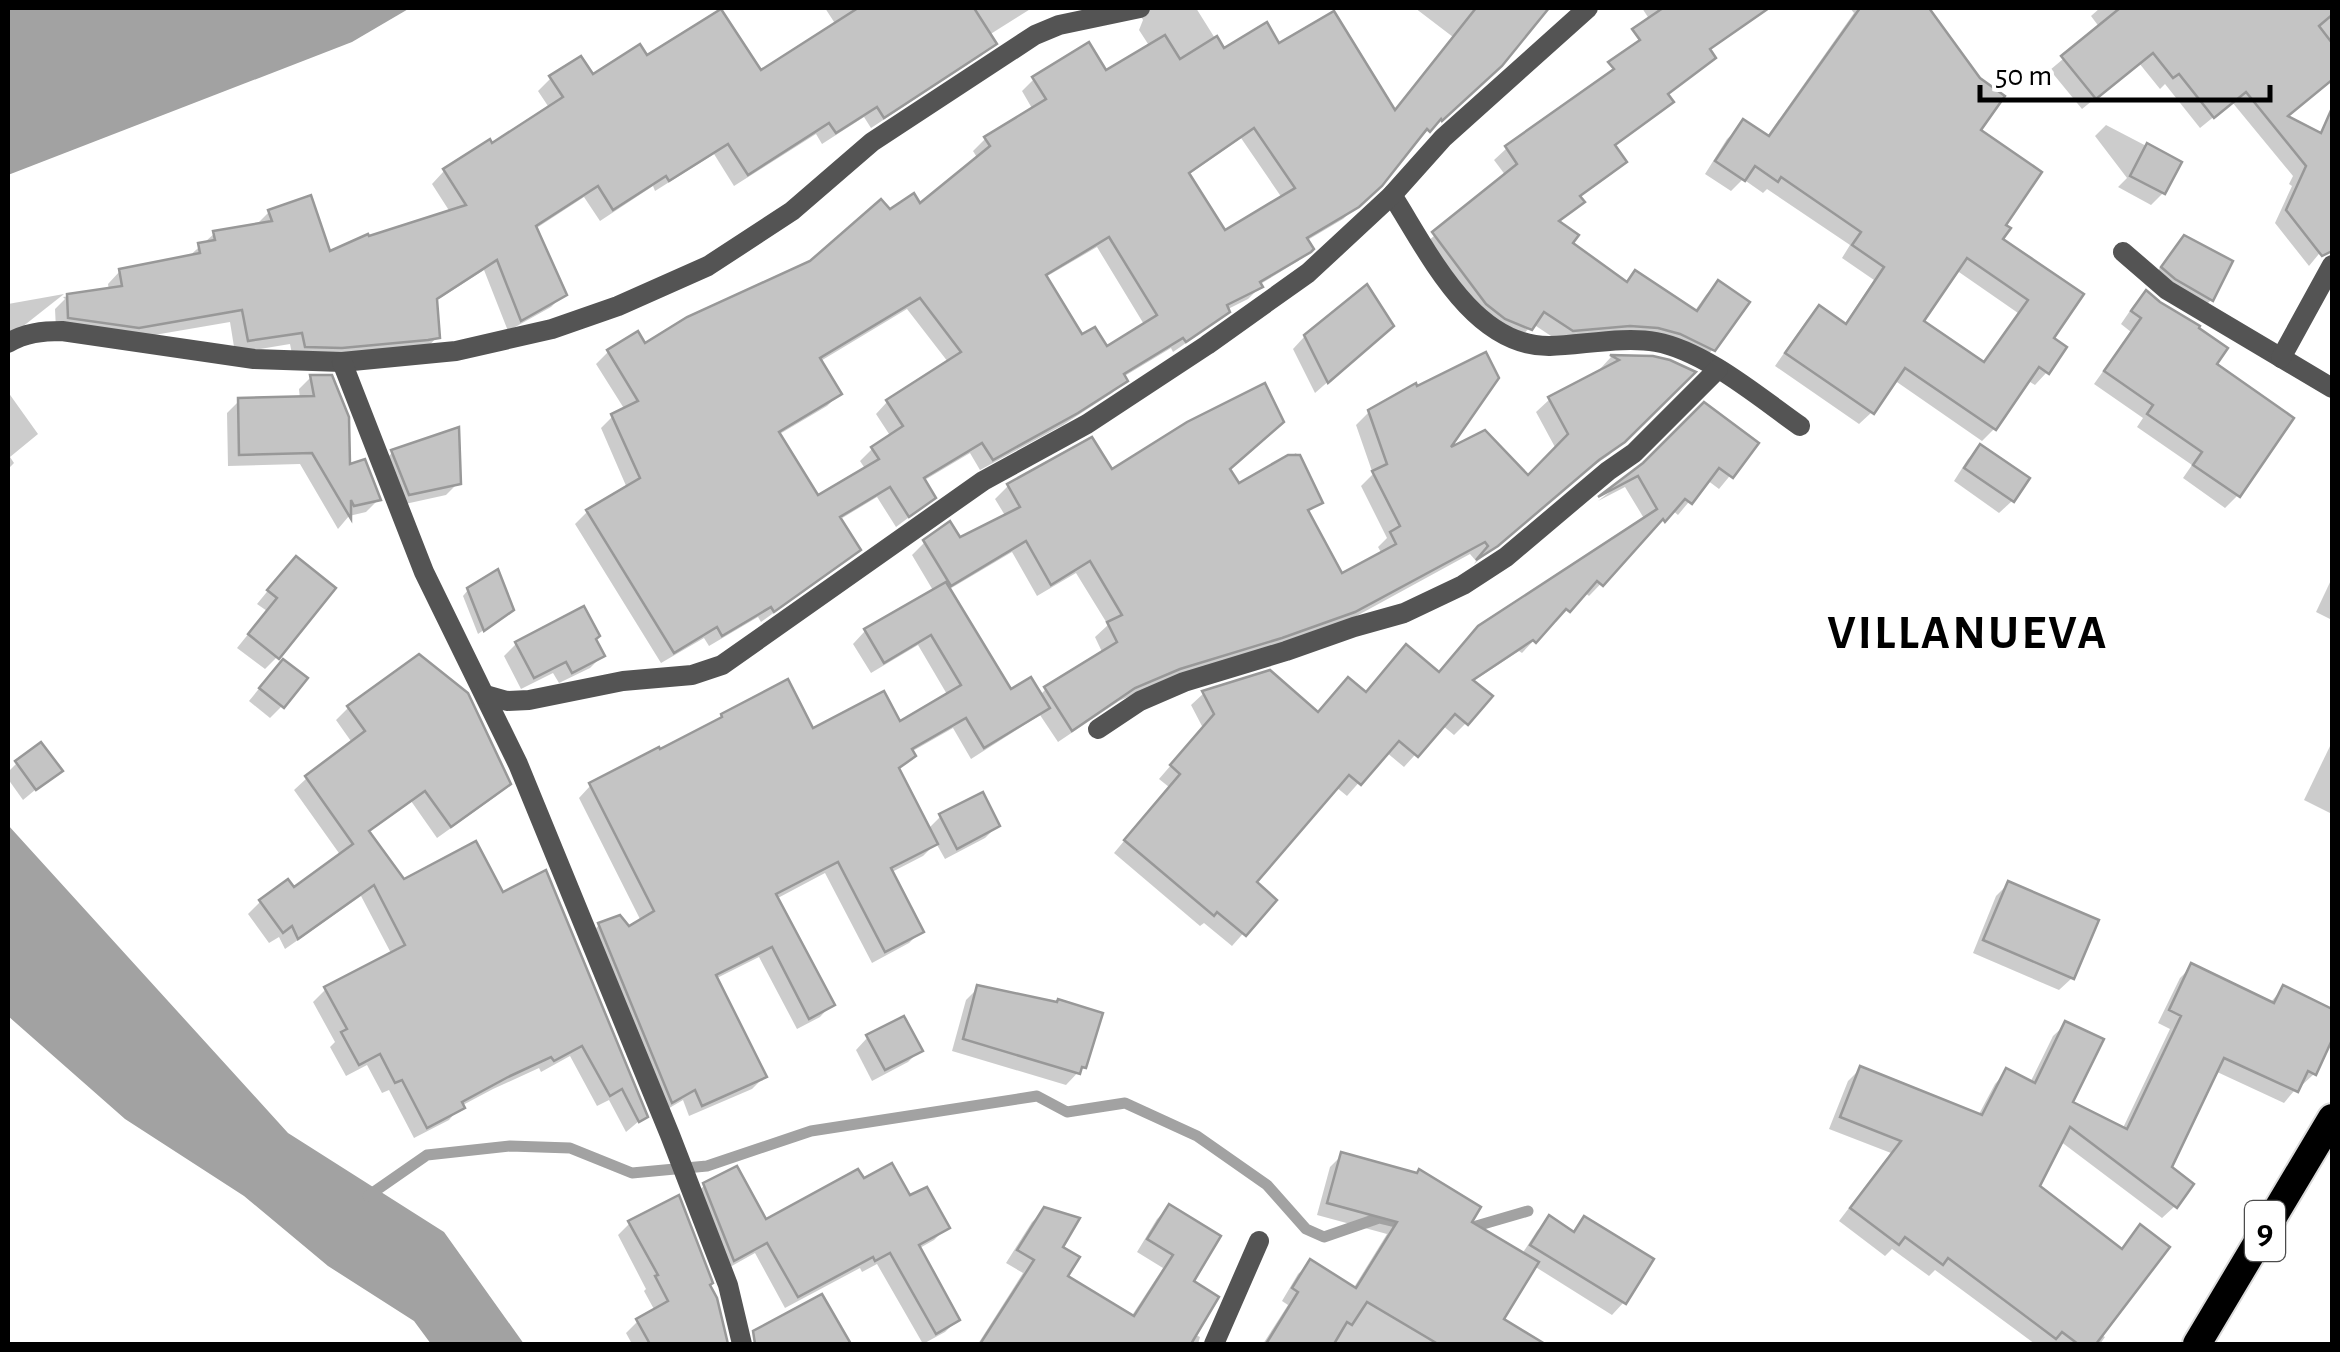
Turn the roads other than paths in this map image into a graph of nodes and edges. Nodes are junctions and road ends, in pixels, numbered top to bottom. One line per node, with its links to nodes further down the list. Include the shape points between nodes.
1 (1140, 8): 8 (street, via 1035,35 872,142 792,212 708,266 618,306 552,330 456,351)
2 (1588, 8): 3 (street, via 1443,138)
3 (1392, 195): 9 (street, via 1443,276 1494,330 1545,346 1658,342); 12 (street, via 1308,273 1207,345 1087,424 983,481 722,665 529,700)
4 (2123, 252): 7 (street, via 2167,290)
5 (2332, 265): 7 (street)
6 (8, 344): 8 (street, via 62,330 254,359)
7 (2282, 358): 10 (street)
8 (342, 362): 12 (street, via 424,572)
9 (1718, 370): 11 (street); 13 (street, via 1634,453 1463,585 1404,613 1184,682 1140,700)
10 (2332, 388)
11 (1800, 426)
12 (486, 695): 16 (street, via 670,1135 728,1285)
13 (1098, 729)
14 (2332, 1118): 18 (highway, 9)
15 (1259, 1241): 17 (street)
16 (742, 1344)
17 (1214, 1344)
18 (2196, 1344)

